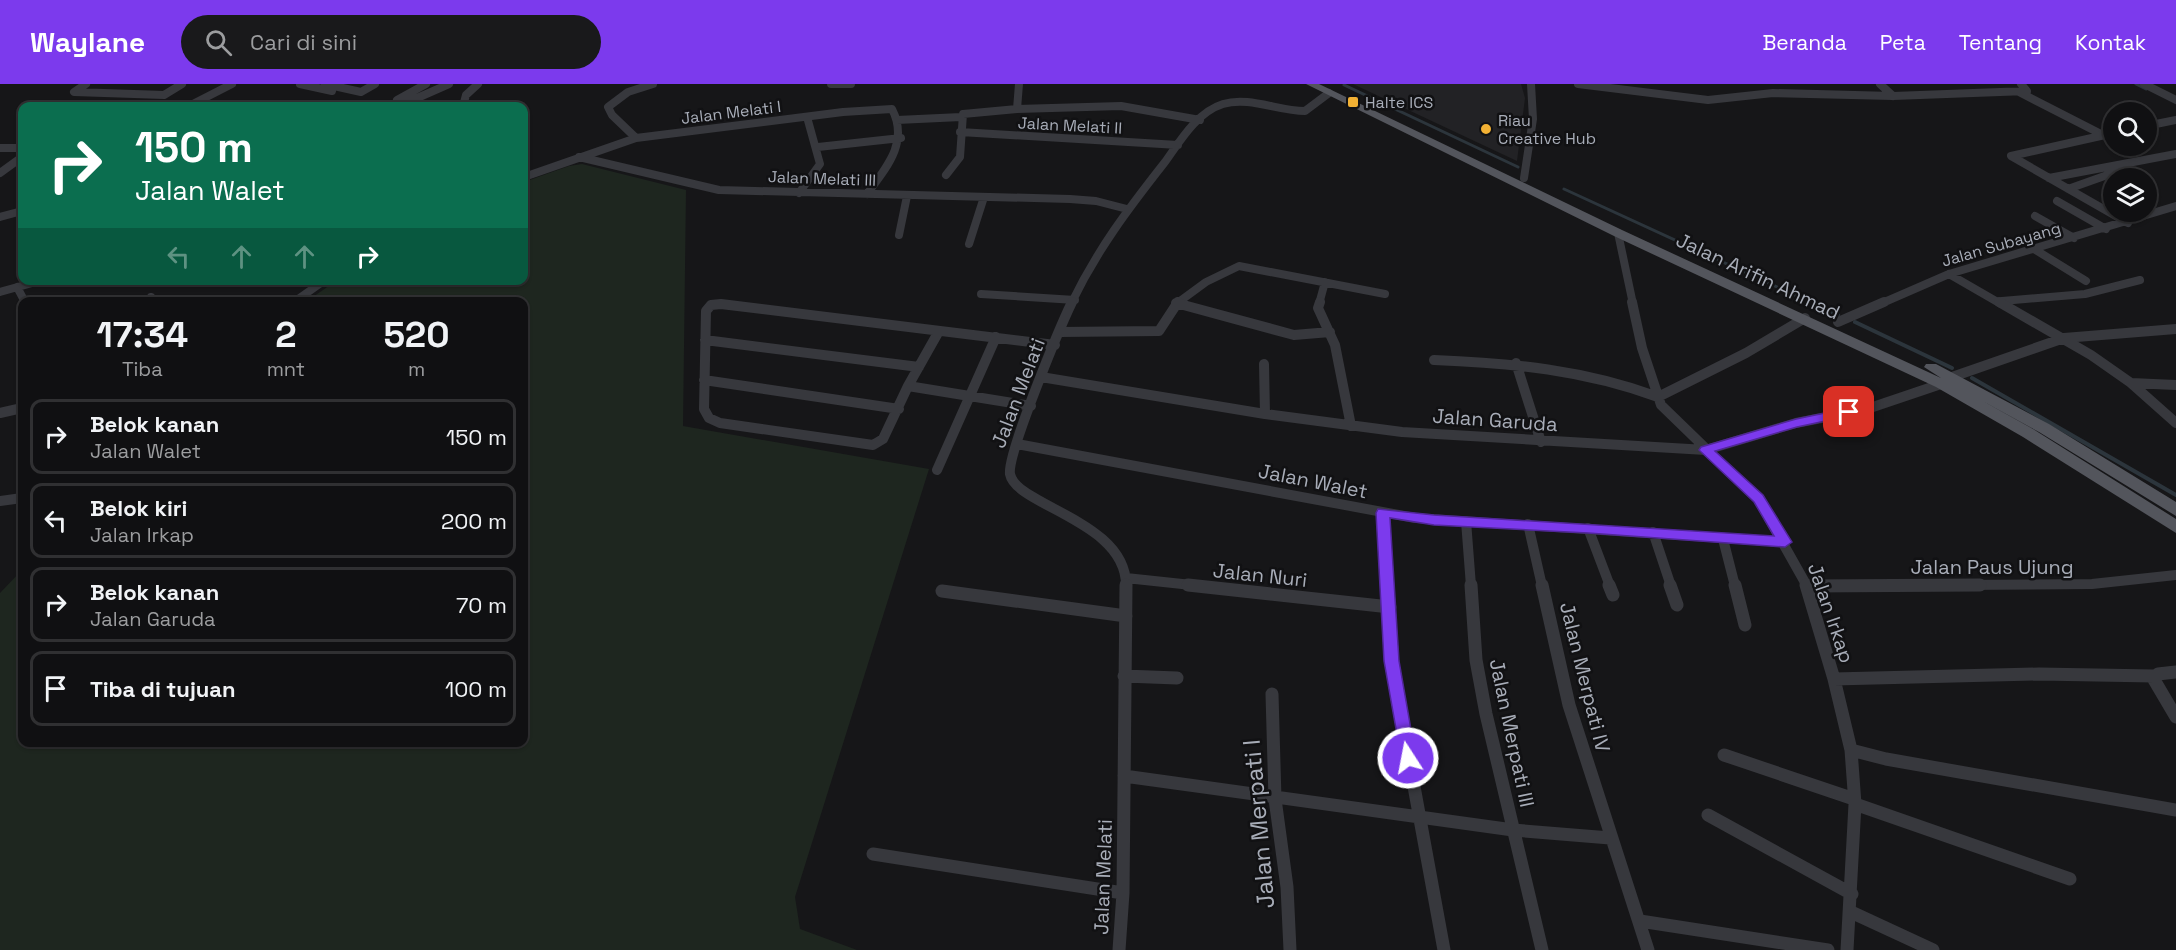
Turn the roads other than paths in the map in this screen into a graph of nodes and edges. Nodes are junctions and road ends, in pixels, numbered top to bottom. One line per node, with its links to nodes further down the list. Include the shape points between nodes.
1 (86, 84): 29 (street, via 74,92)
2 (135, 84): 29 (street)
3 (182, 84): 29 (street, via 164,95)
4 (232, 84): 33 (street)
5 (300, 84): 24 (street)
6 (375, 84): 24 (street, via 361,92)
7 (426, 84): 8 (street, via 396,100 415,99)
8 (449, 84)
9 (478, 84): 34 (street)
10 (653, 84): 44 (street, via 628,92 608,107)
11 (831, 84): 12 (street)
12 (843, 84): 13 (street)
13 (851, 84)
14 (1019, 84): 35 (street)
15 (1311, 84): 25 (main road, Jalan Arifin Ahmad)
16 (1531, 84): 57 (street, via 1536,104)
17 (1578, 84): 27 (street, via 1704,100)
18 (1763, 84): 27 (street)
19 (1801, 84): 28 (street)
20 (1837, 84): 30 (street)
21 (1880, 84): 31 (street)
22 (2021, 84): 26 (street, via 2027,90)
23 (2144, 84): 32 (street)
24 (328, 86)
25 (1330, 89): 39 (street, Jalan Melati, via 1307,111 1233,102 1220,105); 57 (main road, Jalan Arifin Ahmad); 68 (main road, Jalan Arifin Ahmad)
26 (2018, 92): 31 (street); 43 (street)
27 (1773, 93): 28 (street)
28 (1812, 93): 30 (street)
29 (119, 94)
30 (1848, 94): 31 (street)
31 (1893, 96)
32 (2176, 100)
33 (197, 102)
34 (464, 102)
35 (1017, 109): 37 (street, via 971,112); 39 (street, via 1114,106)
36 (807, 117): 38 (street, Jalan Melati I, via 887,108 893,110); 44 (street, Jalan Melati I); 48 (street)
37 (961, 117): 38 (street); 42 (street)
38 (897, 120): 45 (street)
39 (1200, 120): 46 (street, Jalan Melati)
40 (2176, 120): 41 (street)
41 (2157, 124)
42 (960, 132): 46 (street, Jalan Melati II); 55 (street, via 960,158)
43 (2103, 135): 58 (street, via 2011,155)
44 (636, 138): 51 (street, Jalan Melati I)
45 (901, 138): 48 (street); 61 (street, via 894,157)
46 (1178, 145): 66 (street, Jalan Melati)
47 (0, 147): 49 (street)
48 (818, 147): 60 (street, via 819,168)
49 (18, 148)
50 (2176, 154): 53 (street)
51 (579, 157): 56 (street); 60 (street, Jalan Melati III, via 712,189)
52 (18, 160): 54 (street)
53 (2152, 160): 58 (street); 59 (street)
54 (0, 173)
55 (946, 175)
56 (528, 176)
57 (1524, 178): 68 (main road, Jalan Arifin Ahmad)
58 (2049, 178): 59 (street)
59 (2068, 189): 71 (street)
60 (799, 193): 61 (street, Jalan Melati III)
61 (867, 194): 62 (street, Jalan Melati III)
62 (907, 196): 63 (street, Jalan Melati III); 74 (street)
63 (984, 197): 66 (street, Jalan Melati III, via 1087,200); 76 (street)
64 (2057, 201): 72 (street)
65 (2176, 206): 71 (street, Jalan Subayang)
66 (1127, 209): 90 (street, Jalan Melati, via 1096,254)
67 (18, 212): 70 (street)
68 (1593, 215): 73 (main road, Jalan Arifin Ahmad); 94 (main road, Jalan Arifin Ahmad)
69 (2035, 216): 75 (street)
70 (0, 217)
71 (2128, 223): 72 (street, Jalan Subayang)
72 (2106, 229): 75 (street, Jalan Subayang)
73 (1618, 233): 93 (main road, Jalan Arifin Ahmad); 114 (street, Jalan Irkap, via 1642,348)
74 (899, 235)
75 (2074, 238): 77 (street, Jalan Subayang)
76 (969, 244)
77 (2034, 249): 78 (street, Jalan Subayang); 80 (street)
78 (1949, 274): 91 (street); 94 (street, Jalan Subayang)
79 (2140, 280): 91 (street, via 2085,294)
80 (2086, 281)
81 (1325, 282): 87 (street); 92 (street, via 1239,266); 98 (street, via 1318,308)
82 (25, 285): 84 (street)
83 (318, 285): 89 (street)
84 (17, 287): 85 (street); 88 (street)
85 (0, 292)
86 (981, 294): 90 (street)
87 (1385, 294)
88 (23, 297)
89 (301, 297)
90 (1075, 300): 97 (street, Jalan Melati)
91 (2001, 302): 100 (street)
92 (1176, 303): 97 (street, via 1164,328 1156,332); 98 (street, via 1294,335)
93 (1805, 318): 109 (main road, Jalan Arifin Ahmad); 114 (street)
94 (1838, 322): 109 (main road, Jalan Arifin Ahmad)
95 (2176, 329): 100 (street, Jalan Garuda)
96 (939, 331): 99 (street); 101 (street, via 721,304 711,305 706,311); 106 (street)
97 (1060, 332): 102 (street, Jalan Melati)
98 (1329, 332): 121 (street)
99 (996, 337): 102 (street); 113 (street)
100 (2064, 338): 109 (street, Jalan Garuda); 110 (street)
101 (705, 340): 106 (street); 108 (street)
102 (1055, 345): 107 (street, Jalan Melati)
103 (1434, 360): 104 (street)
104 (1516, 363): 114 (street, via 1588,374); 122 (street)
105 (1264, 364): 119 (street)
106 (919, 367): 112 (street)
107 (1041, 377): 115 (street, Jalan Melati); 119 (street, Jalan Garuda)
108 (704, 380): 117 (street); 117 (street, via 705,413 728,425 873,445 883,439)
109 (1946, 380): 124 (street, Jalan Garuda, via 1867,409 1796,423); 128 (main road, Jalan Arifin Ahmad, via 2052,433); 132 (main road, Jalan Arifin Ahmad)
110 (2131, 384): 111 (street); 120 (street)
111 (2176, 384)
112 (908, 386): 113 (street); 117 (street)
113 (972, 396): 115 (street); 125 (street)
114 (1658, 397): 124 (street, Jalan Irkap, via 1665,411)
115 (1031, 406): 123 (street, Jalan Melati)
116 (18, 409): 118 (street)
117 (899, 409)
118 (0, 413)
119 (1265, 414): 121 (street, Jalan Garuda)
120 (2176, 423)
121 (1351, 426): 122 (street, Jalan Garuda)
122 (1541, 442): 124 (street, Jalan Garuda)
123 (1017, 444): 129 (street, Jalan Walet); 138 (street, Jalan Melati, via 1009,471 1016,486 1102,539 1118,555)
124 (1706, 450): 136 (street, Jalan Irkap, via 1758,499)
125 (937, 470)
126 (18, 499): 127 (street)
127 (0, 501)
128 (2176, 510)
129 (1383, 513): 130 (street, Jalan Walet); 143 (street)
130 (1466, 521): 131 (street, Jalan Walet); 161 (street, Jalan Merpati III, via 1476,660)
131 (1528, 524): 133 (street, Jalan Walet); 162 (street, Jalan Merpati IV, via 1569,705)
132 (2176, 527)
133 (1588, 528): 134 (street, Jalan Walet); 141 (street)
134 (1653, 532): 135 (street, Jalan Walet); 142 (street)
135 (1723, 539): 136 (street, Jalan Walet); 145 (street)
136 (1785, 542): 139 (street, Jalan Irkap)
137 (2176, 575): 139 (street, Jalan Paus Ujung, via 2092,584)
138 (1126, 578): 143 (street, Jalan Nuri); 144 (street, Jalan Melati)
139 (1808, 586): 150 (street, Jalan Irkap)
140 (942, 591): 144 (street)
141 (1613, 595)
142 (1677, 605)
143 (1390, 606): 160 (street, via 1391,661)
144 (1126, 616): 147 (street, Jalan Melati)
145 (1745, 625)
146 (2176, 672): 148 (street)
147 (1124, 676): 149 (street); 155 (street, Jalan Melati)
148 (2154, 676): 150 (street, via 2039,674); 152 (street)
149 (1177, 678)
150 (1834, 679): 153 (street, Jalan Irkap)
151 (1272, 694): 156 (street, Jalan Merpati I)
152 (2176, 717)
153 (1851, 750): 157 (street, Jalan Irkap); 158 (street)
154 (1724, 755): 157 (street)
155 (1124, 776): 156 (street); 165 (street, Jalan Melati)
156 (1275, 799): 160 (street); 170 (street, Jalan Merpati I, via 1287,887)
157 (1855, 802): 164 (street); 166 (street, Jalan Irkap)
158 (2176, 810)
159 (1708, 814): 166 (street)
160 (1421, 817): 161 (street); 171 (street)
161 (1513, 830): 162 (street); 172 (street, Jalan Merpati III)
162 (1610, 838): 168 (street, Jalan Merpati IV)
163 (873, 854): 165 (street)
164 (2070, 879)
165 (1123, 893): 169 (street, Jalan Melati)
166 (1852, 894): 167 (street, Jalan Irkap)
167 (1851, 912): 175 (street, Jalan Irkap); 176 (street)
168 (1640, 921): 173 (street, Jalan Merpati IV); 174 (street)
169 (1119, 950)
170 (1290, 950)
171 (1444, 950)
172 (1542, 950)
173 (1648, 950)
174 (1828, 950)
175 (1847, 950)
176 (1933, 950)

